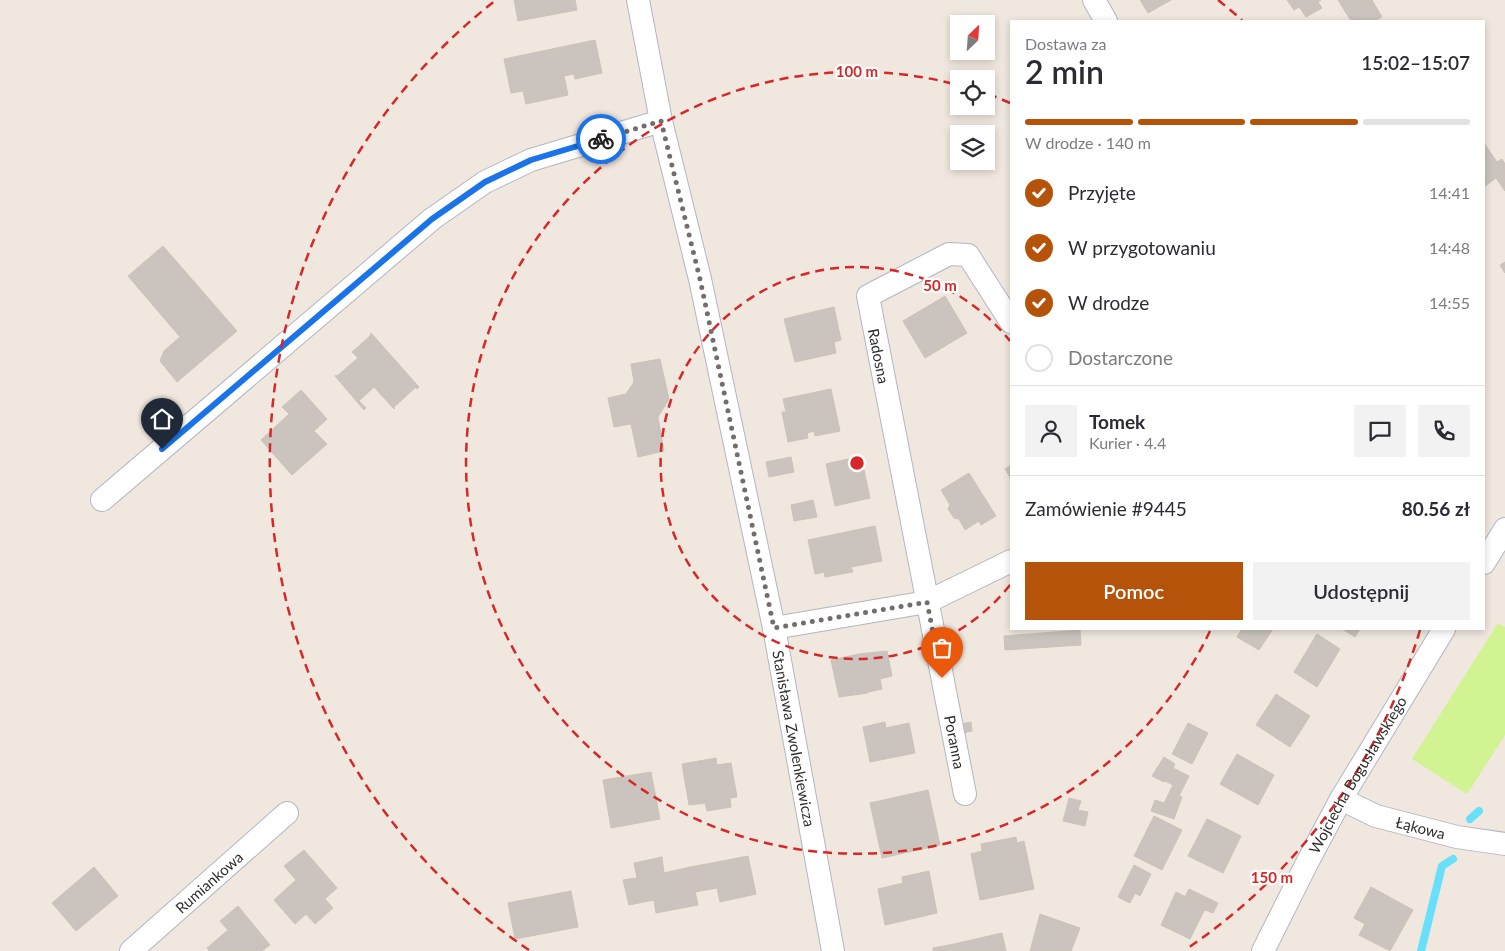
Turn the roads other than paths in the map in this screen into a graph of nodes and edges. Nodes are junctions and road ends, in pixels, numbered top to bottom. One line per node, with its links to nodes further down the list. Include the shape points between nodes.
1 (638, 0): 4 (street, Stanisława Zwolenkiewicza)
2 (1094, 0): 3 (street)
3 (1105, 20)
4 (661, 121): 6 (street, via 531,160 485,182 432,219); 11 (street, Stanisława Zwolenkiewicza, via 700,279)
5 (1010, 320): 10 (street, Radosna, via 968,255 949,254 868,296)
6 (102, 500)
7 (1505, 528): 9 (street)
8 (1010, 561): 10 (street)
9 (1485, 561)
10 (927, 602): 11 (street); 13 (street, Poranna)
11 (774, 628): 18 (street, Stanisława Zwolenkiewicza)
12 (1443, 630): 14 (street, Wojciecha Bogusławskiego)
13 (965, 794)
14 (1341, 799): 16 (street, Łąkowa, via 1376,816 1457,837); 19 (street, Wojciecha Bogusławskiego)
15 (287, 813): 17 (street, Rumiankowa)
16 (1505, 844)
17 (131, 951)
18 (833, 951)
19 (1263, 951)

